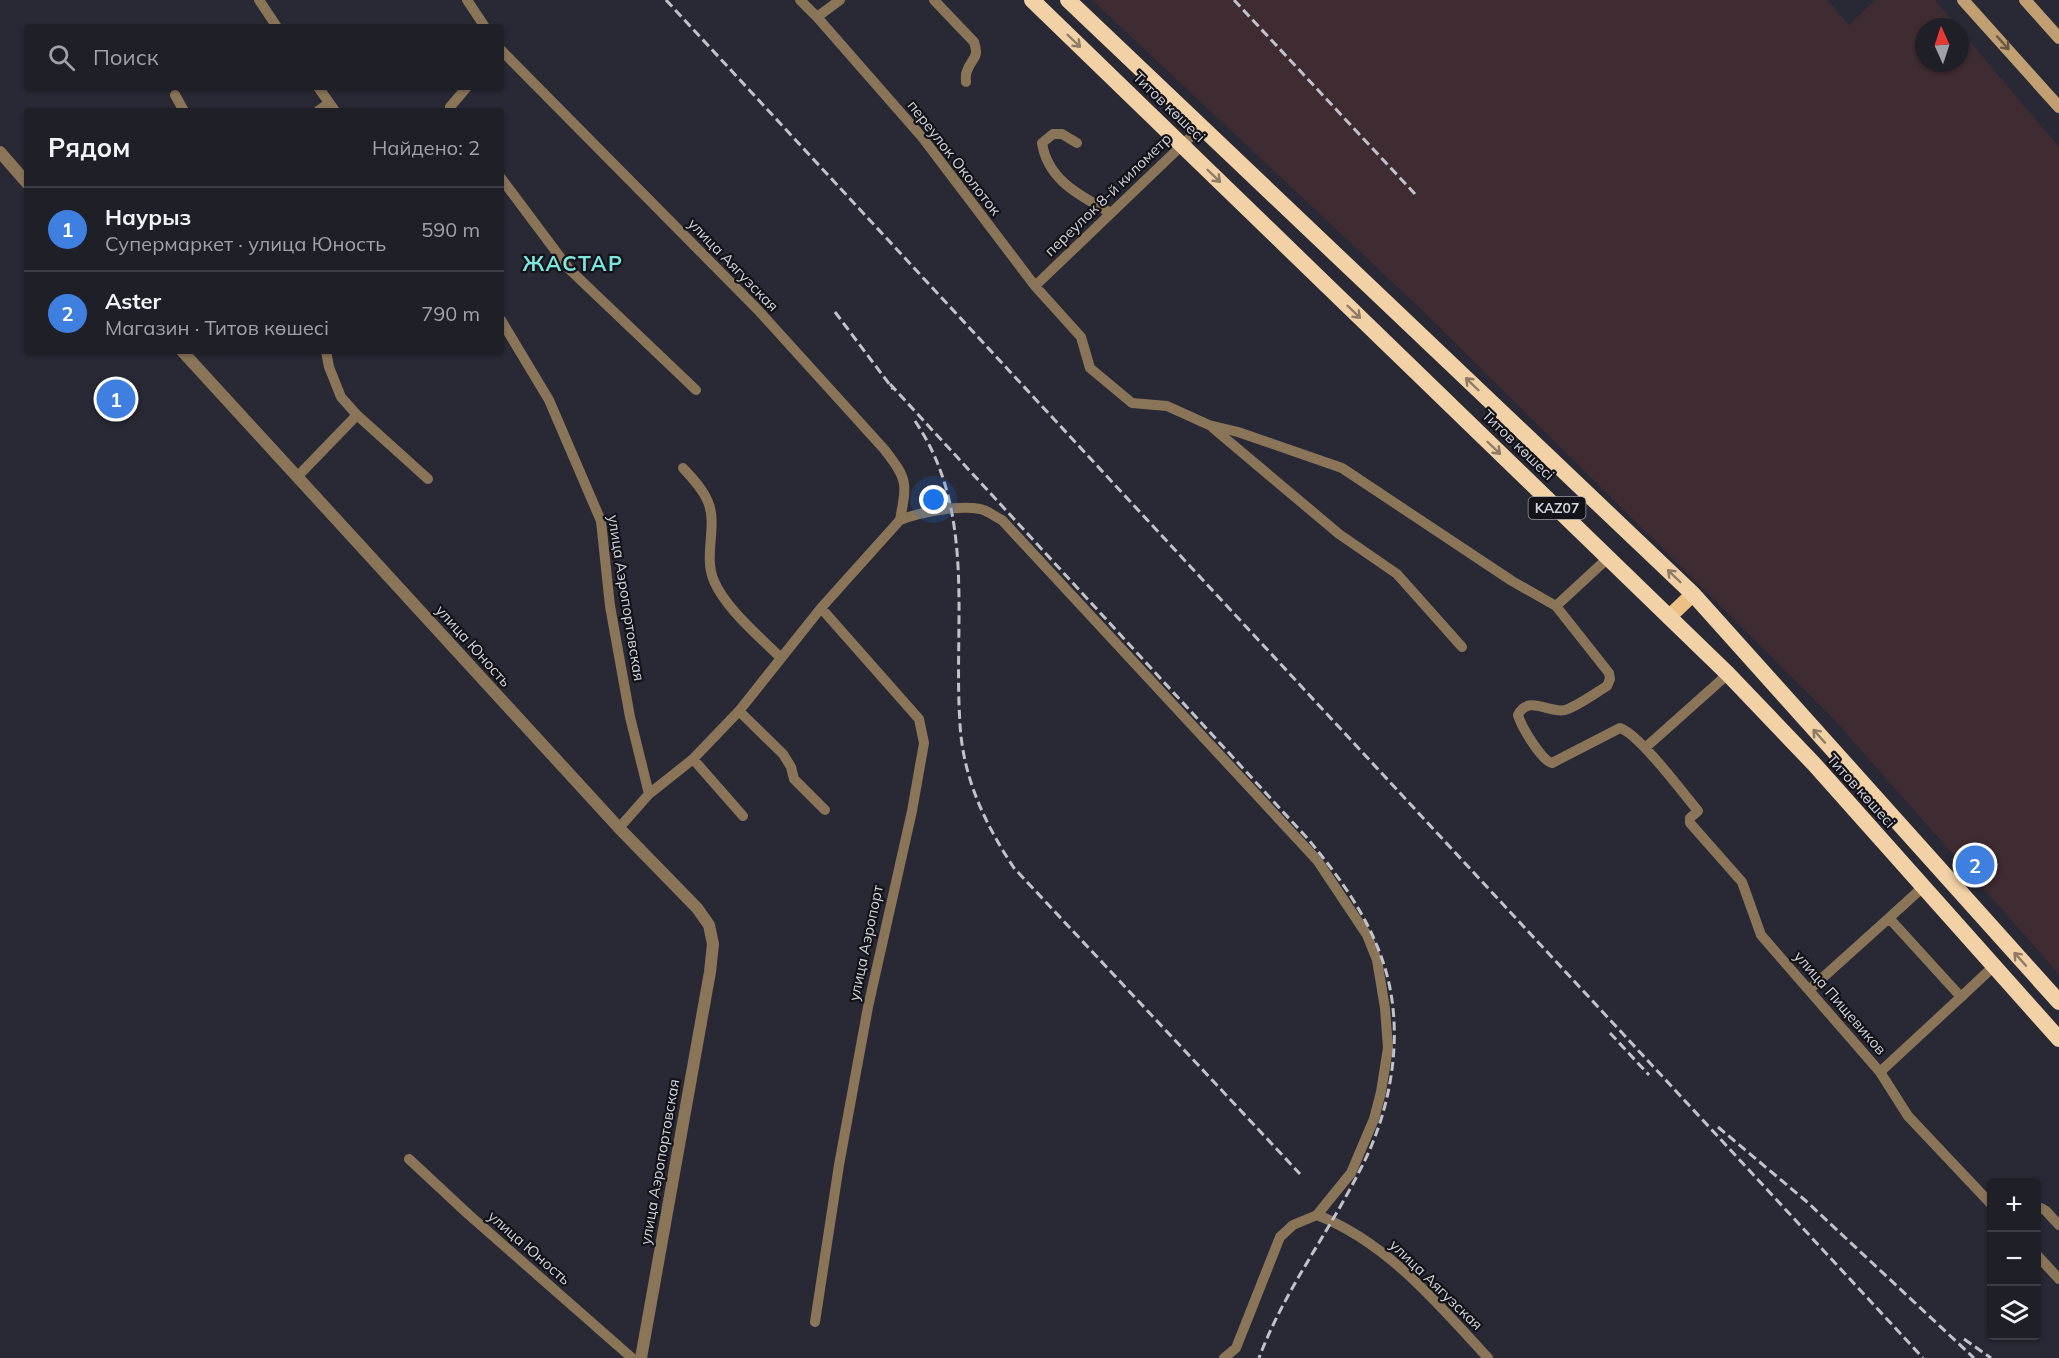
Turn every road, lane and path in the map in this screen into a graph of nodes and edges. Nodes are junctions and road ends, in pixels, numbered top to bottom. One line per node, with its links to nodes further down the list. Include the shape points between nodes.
1 (259, 0): 11 (street)
2 (467, 0): 12 (street)
3 (800, 0): 10 (street, переулок Околоток)
4 (840, 0): 10 (street)
5 (934, 0): 15 (street, via 974,42 974,61)
6 (1032, 0): 25 (highway, Титов көшесі / KAZ07, one-way to 25)
7 (1068, 0): 23 (highway, Титов көшесі / KAZ07)
8 (1963, 0): 20 (main road, one-way to 20)
9 (2025, 0): 13 (main road)
10 (817, 17): 30 (street, переулок Околоток, via 922,137)
11 (275, 24)
12 (483, 24)
13 (2059, 38)
14 (504, 53): 40 (street, улица Аягузская, via 758,310 884,449 901,471 905,490)
15 (966, 82)
16 (320, 90): 19 (street)
17 (464, 90): 22 (street)
18 (175, 95): 21 (street)
19 (332, 107)
20 (2059, 107)
21 (182, 108)
22 (451, 108)
23 (1202, 126): 25 (street, переулок 8-й километр); 42 (highway, Титов көшесі / KAZ07, one-way to 23)
24 (1077, 143): 29 (street, via 1053,134 1042,143 1053,172 1063,183)
25 (1183, 146): 29 (street, переулок 8-й километр); 41 (highway, Титов көшесі / KAZ07, one-way to 41)
26 (2, 158): 27 (street)
27 (24, 180)
28 (504, 182): 34 (street, via 569,269)
29 (1111, 213): 30 (street, переулок 8-й километр)
30 (1035, 286): 36 (street, переулок Околоток, via 1081,337 1090,368 1132,403 1167,406)
31 (504, 325): 52 (street, улица Аэропортовская, via 549,400 601,521 610,606)
32 (185, 354): 38 (street, улица Юность)
33 (327, 354): 35 (street, via 341,397)
34 (696, 390)
35 (357, 415): 38 (street); 39 (street)
36 (1209, 425): 43 (street, via 1342,468); 46 (street, via 1339,534 1397,574)
37 (683, 468): 47 (street, via 699,487 711,512 713,580 725,600)
38 (297, 477): 55 (street, улица Юность)
39 (428, 478)
40 (900, 520): 44 (street); 68 (street, via 916,514 982,509 1002,520 1317,860 1367,936 1377,960 1385,1008 1388,1048 1381,1092 1374,1119 1350,1173)
41 (1608, 558): 43 (street); 45 (highway, Титов көшесі / KAZ07)
42 (1693, 594): 45 (main road); 62 (highway, Титов көшесі / KAZ07, one-way to 42)
43 (1556, 606): 50 (street, via 1609,673 1610,680 1607,686 1564,710 1531,705 1520,709 1520,722 1552,763 1620,728)
44 (821, 608): 47 (street); 72 (street, улица Аэропорт, via 919,719 924,743 868,1007)
45 (1669, 617): 48 (highway, Титов көшесі / KAZ07)
46 (1462, 647)
47 (781, 658): 49 (street)
48 (1728, 674): 50 (street); 56 (highway, Титов көшесі / KAZ07)
49 (739, 711): 51 (street); 53 (street, via 783,754 794,779)
50 (1645, 748): 60 (street, улица Пищевиков, via 1698,811 1689,823 1742,882 1761,935)
51 (693, 759): 52 (street); 54 (street)
52 (649, 794): 55 (street)
53 (825, 810)
54 (743, 816)
55 (619, 828): 59 (street, улица Юность, via 709,925 713,944)
56 (1923, 888): 57 (street); 58 (highway, Титов көшесі / KAZ07)
57 (1889, 918): 60 (street); 61 (street)
58 (1994, 966): 61 (street); 63 (highway, Титов көшесі / KAZ07)
59 (710, 972): 74 (street, улица Аэропортовская)
60 (1809, 990): 64 (street, улица Пищевиков)
61 (1961, 997): 64 (street)
62 (2059, 1002)
63 (2059, 1039)
64 (1880, 1072): 66 (street, улица Пищевиков, via 1908,1116)
65 (409, 1160): 73 (street, улица Юность)
66 (1987, 1200)
67 (2041, 1208): 69 (street)
68 (1317, 1215): 75 (street, via 1293,1225 1280,1238 1236,1348); 76 (street, улица Аягузская, via 1359,1235 1398,1264)
69 (2059, 1226)
70 (2041, 1259): 71 (street)
71 (2059, 1279)
72 (815, 1322)
73 (632, 1358)
74 (641, 1358)
75 (1224, 1358)
76 (1488, 1358)

